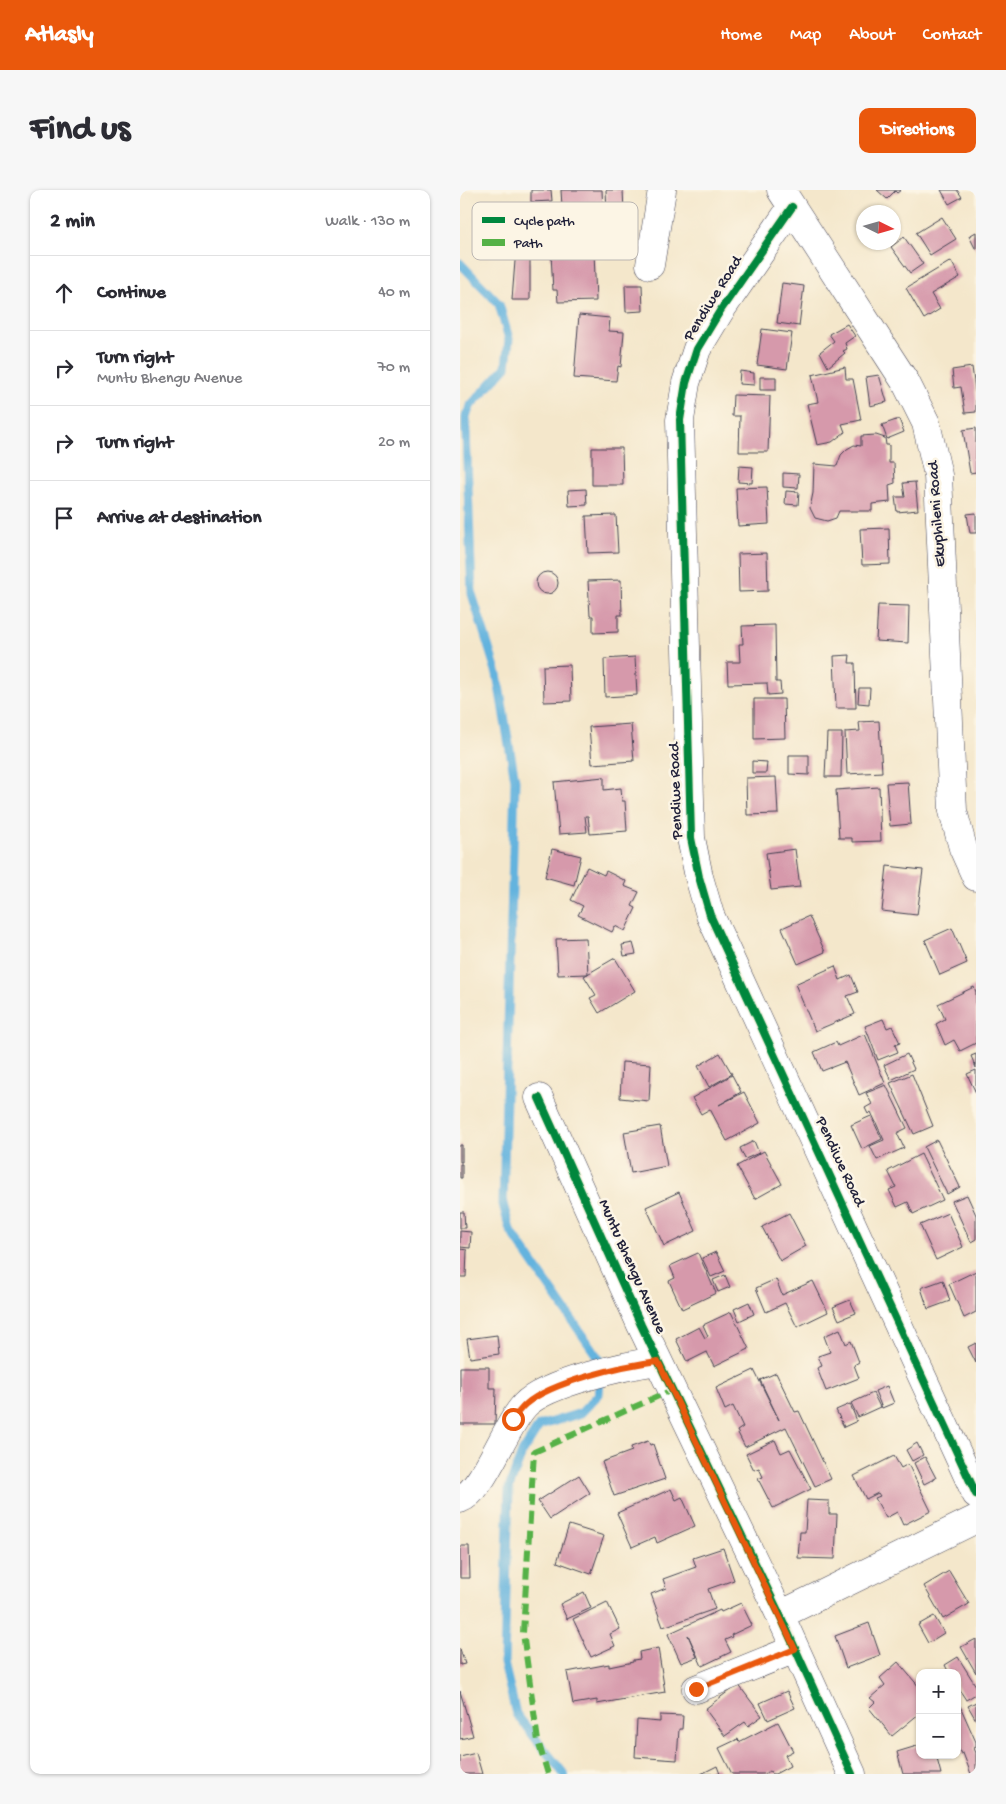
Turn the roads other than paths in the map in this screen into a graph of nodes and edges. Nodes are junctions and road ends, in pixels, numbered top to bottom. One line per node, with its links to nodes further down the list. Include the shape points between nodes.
1 (662, 190): 3 (street)
2 (786, 199): 4 (street, Ekuphileni Road, via 906,383 926,423 938,475 953,811 963,848); 7 (street, Pendiwe Road, via 697,349 686,383 680,420 691,838 710,915)
3 (650, 265)
4 (976, 877)
5 (539, 1098): 6 (street, Muntu Bhengu Avenue)
6 (646, 1362): 8 (street, via 568,1383 526,1404 513,1419 477,1485); 10 (street, Muntu Bhengu Avenue)
7 (976, 1494)
8 (460, 1499)
9 (976, 1519): 10 (street)
10 (780, 1615): 11 (street, Muntu Bhengu Avenue)
11 (795, 1649): 12 (street); 13 (street, Muntu Bhengu Avenue)
12 (696, 1689)
13 (852, 1774)

